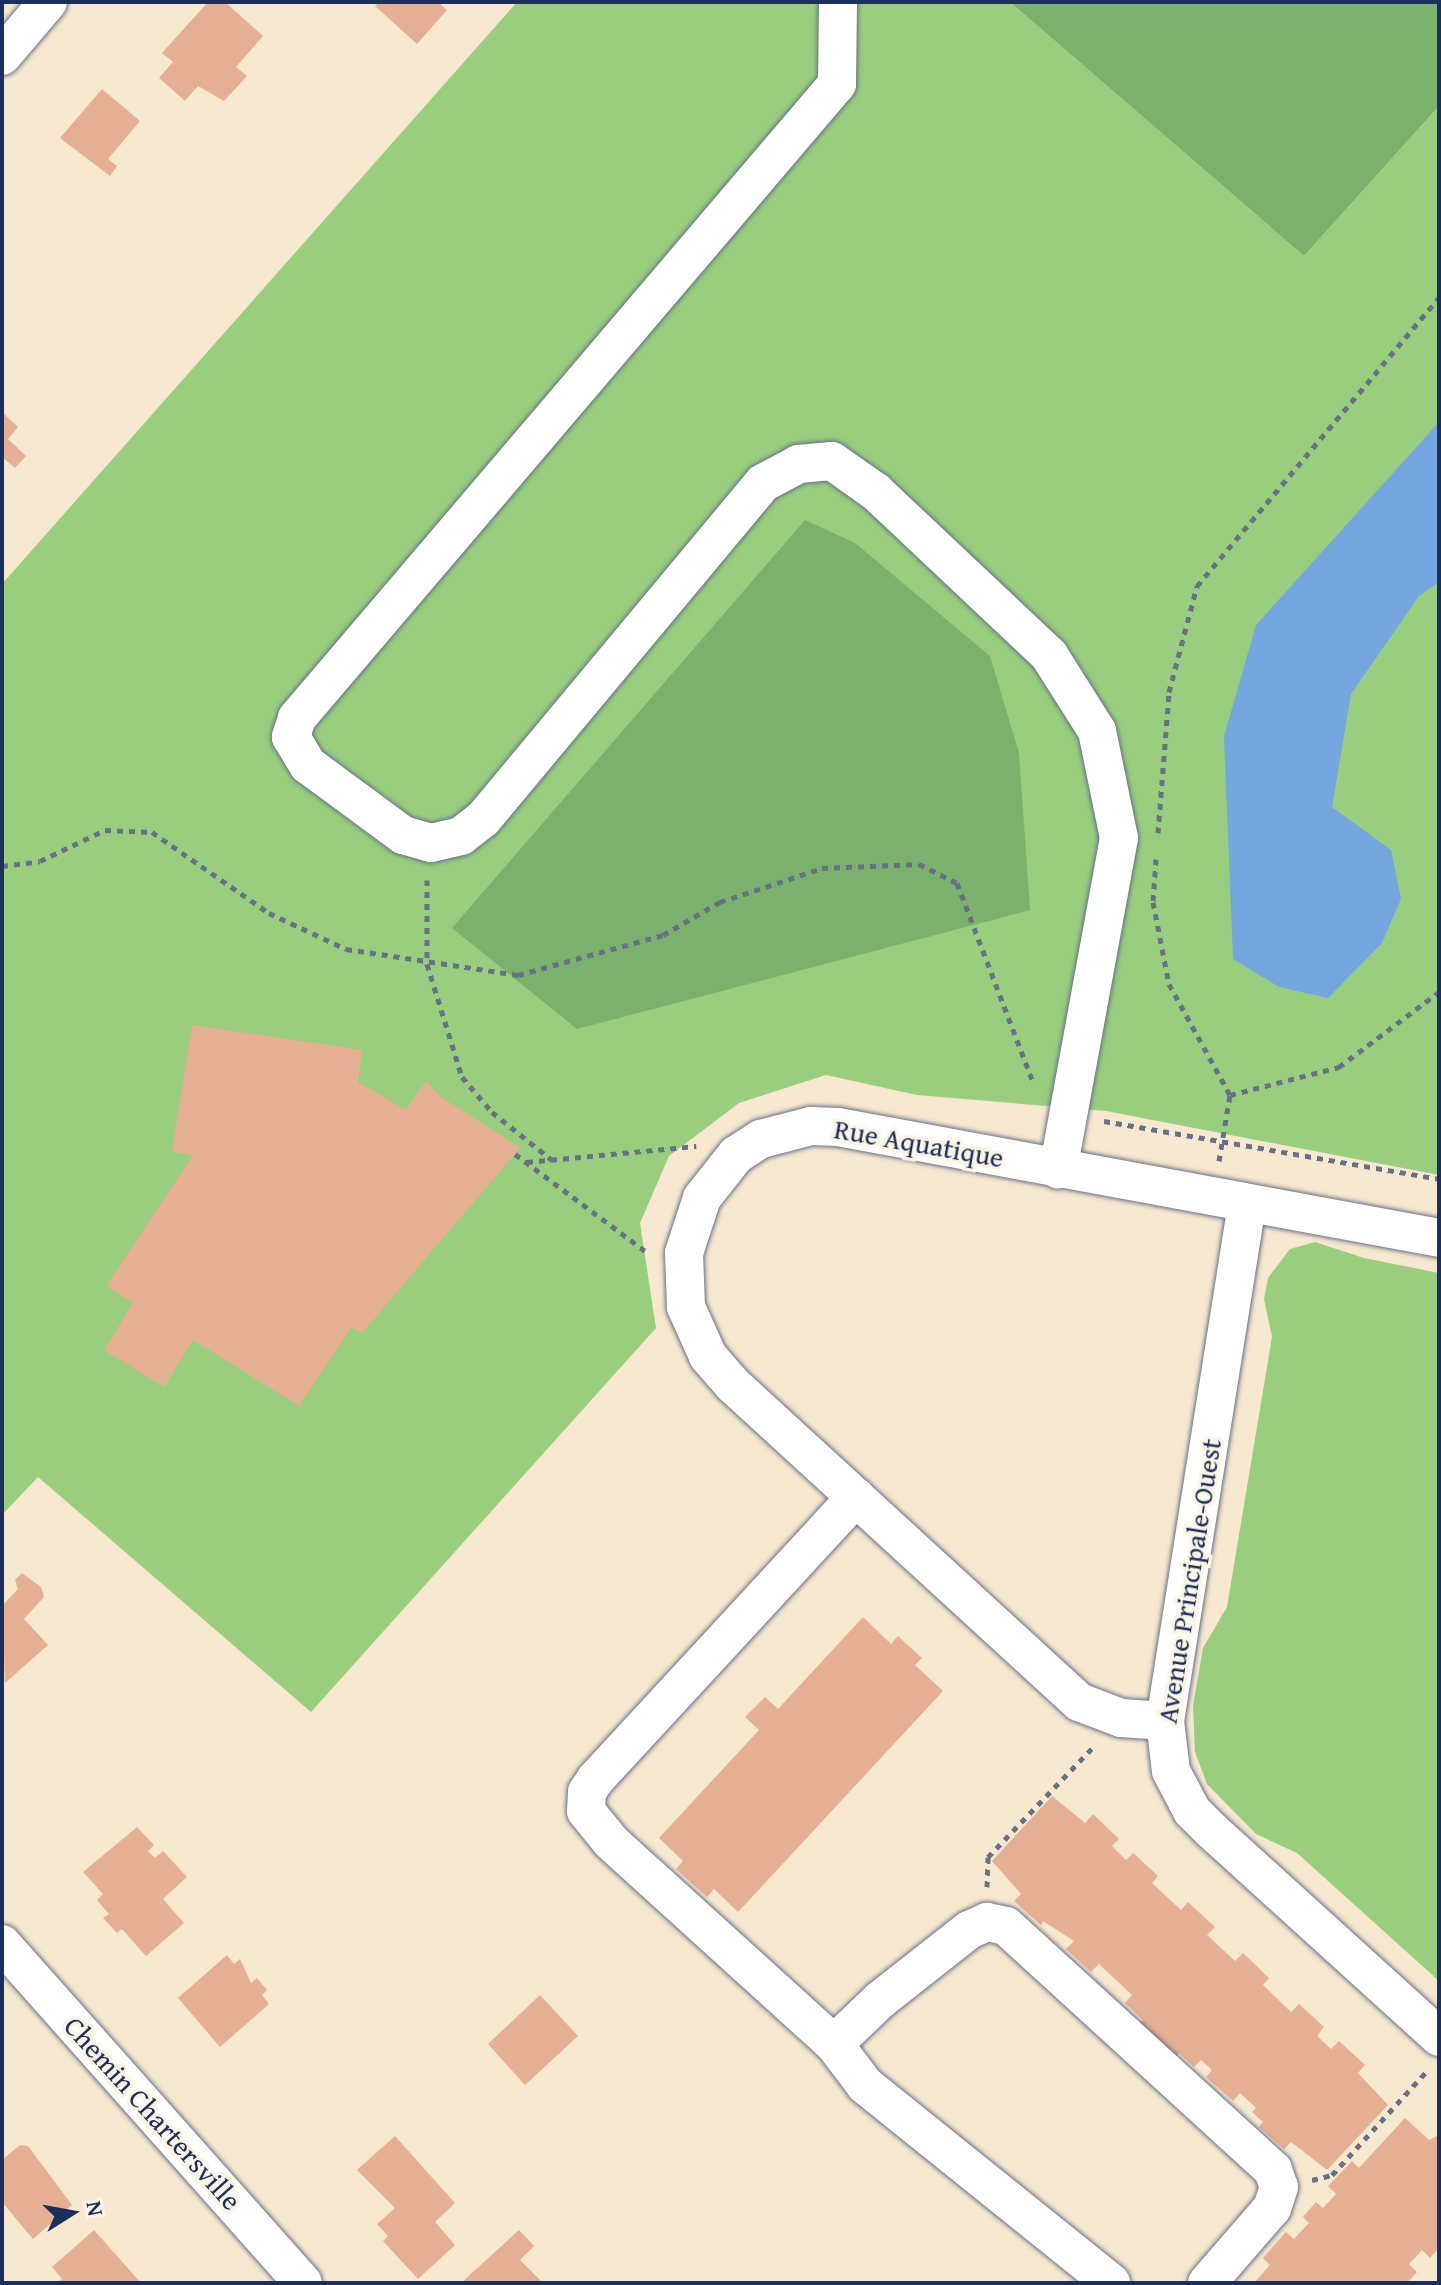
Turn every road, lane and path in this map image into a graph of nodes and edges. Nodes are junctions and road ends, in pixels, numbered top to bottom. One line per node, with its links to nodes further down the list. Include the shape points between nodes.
1 (48, 2): 3 (street)
2 (838, 2): 5 (street, via 837,84 292,727 292,745 308,765 403,835)
3 (2, 56)
4 (1439, 298): 9 (path, via 1197,586 1169,692 1153,902 1169,984)
5 (431, 843): 7 (path); 10 (street, via 461,836 483,819 763,483 798,464 832,461 876,492 1049,655 1097,731 1119,838)
6 (2, 866): 7 (path, via 40,861 105,830 152,832 269,913 346,949)
7 (427, 964): 10 (path, via 518,975 663,935 720,902 822,868 919,864 957,883 1036,1091); 14 (path, via 462,1077 492,1112)
8 (1439, 992): 9 (path, via 1339,1067)
9 (1230, 1095): 11 (path)
10 (1068, 1114): 11 (path); 16 (street)
11 (1222, 1144): 17 (path); 18 (path)
12 (701, 1145): 14 (path)
13 (515, 1154): 15 (path)
14 (552, 1160): 15 (path)
15 (527, 1162): 20 (path)
16 (1058, 1169): 18 (street, Rue Aquatique); 20 (street, Rue Aquatique, via 874,1132 811,1126 786,1131 736,1155 718,1174 689,1227)
17 (1439, 1179)
18 (1230, 1201): 19 (street, Rue Aquatique); 23 (street, Avenue Principale-Ouest)
19 (1439, 1238)
20 (683, 1280): 21 (street, Rue Aquatique, via 686,1307 708,1356)
21 (856, 1497): 22 (street, Rue Aquatique, via 1065,1691); 27 (street, via 595,1780 585,1803 600,1832)
22 (1121, 1718): 23 (street, Rue Aquatique); 24 (path, via 988,1857)
23 (1165, 1721): 26 (street, Avenue Principale-Ouest, via 1171,1771 1192,1811)
24 (987, 1922): 27 (street, via 969,1930 880,2000); 29 (street, via 1015,1933 1273,2170)
25 (2, 1944): 30 (street, Chemin Chartersville)
26 (1439, 2037)
27 (834, 2044): 31 (street, via 865,2085)
28 (1439, 2058): 29 (path, via 1332,2175)
29 (1279, 2187): 32 (street, via 1272,2208)
30 (303, 2283)
31 (1111, 2283)
32 (1207, 2283)

